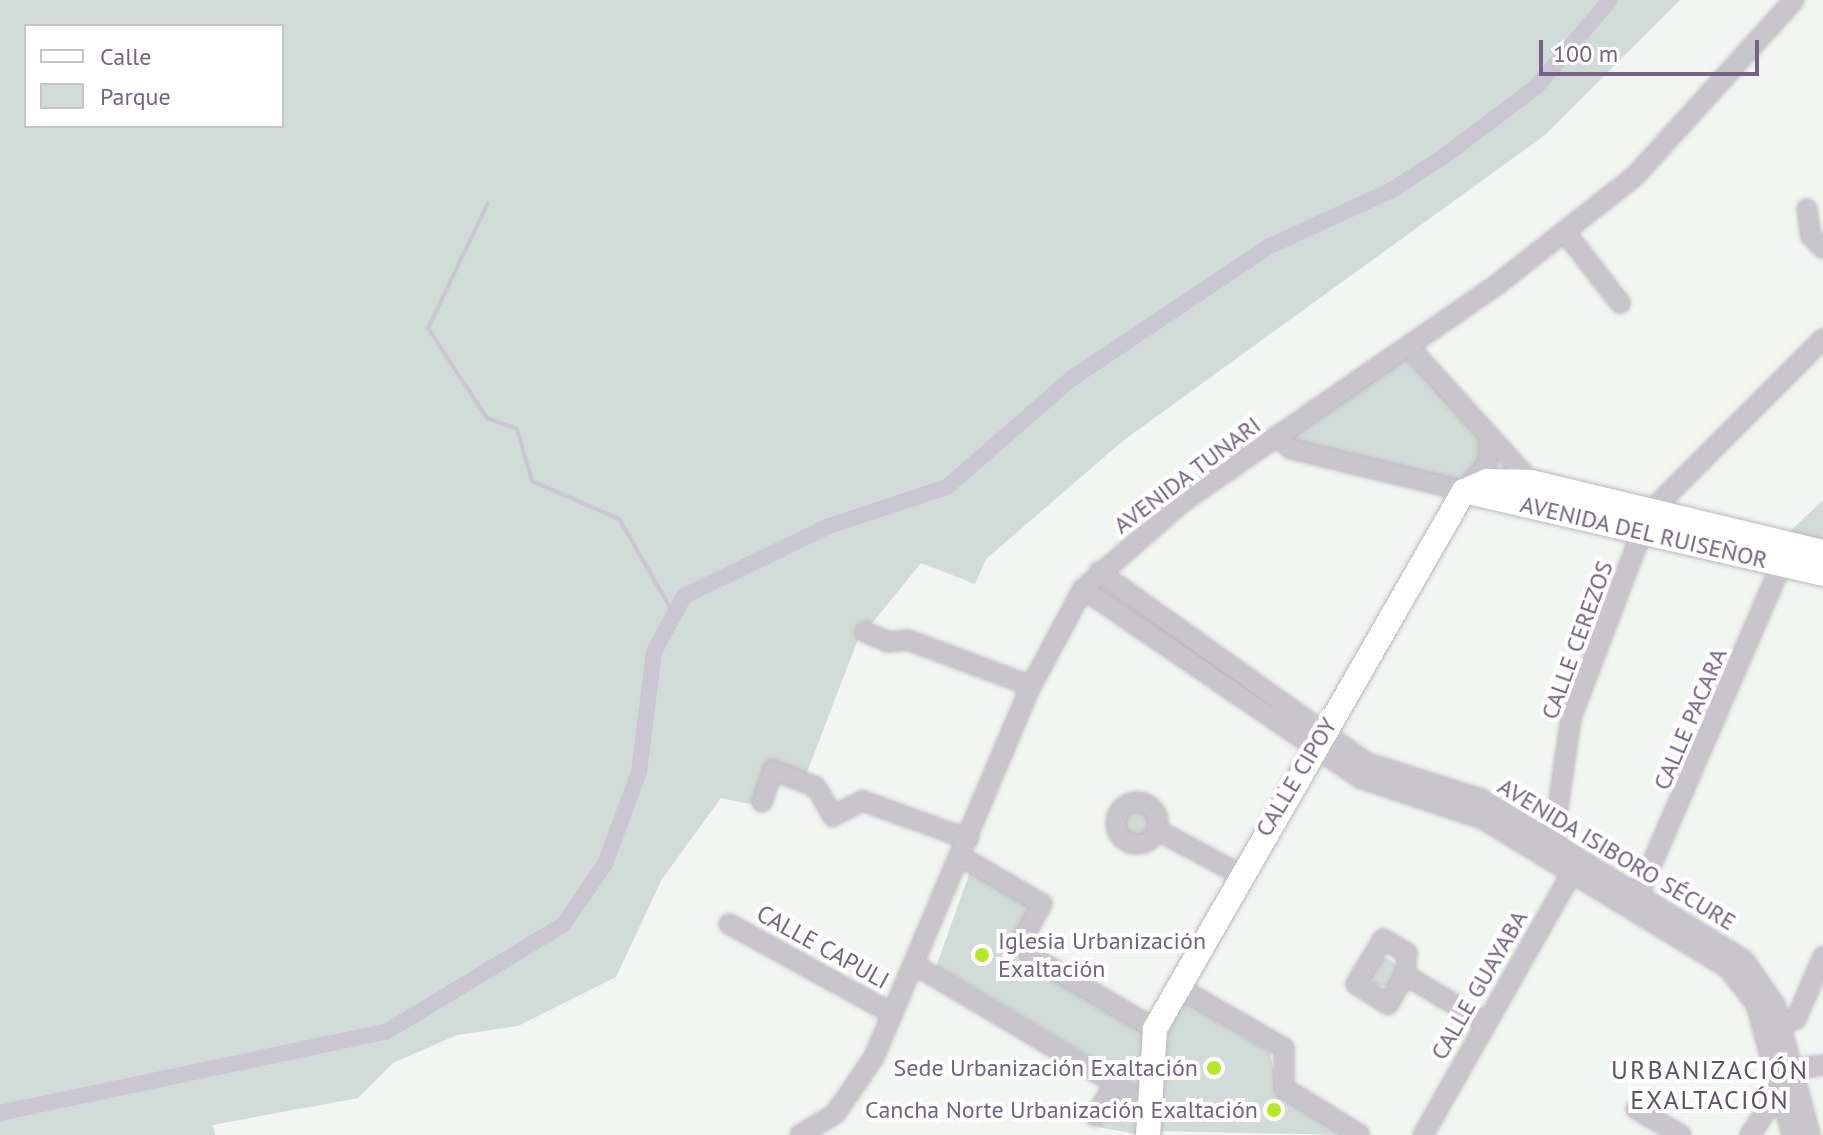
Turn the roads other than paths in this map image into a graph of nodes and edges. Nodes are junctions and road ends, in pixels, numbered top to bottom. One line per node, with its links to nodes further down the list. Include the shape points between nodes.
1 (1794, 0): 3 (street, AVENIDA TUNARI, via 1718,92)
2 (1807, 209): 4 (street, via 1811,236)
3 (1565, 232): 5 (street); 7 (street, AVENIDA TUNARI)
4 (1823, 248)
5 (1620, 303)
6 (1823, 339): 12 (street)
7 (1409, 347): 8 (street, AVENIDA TUNARI); 9 (street, AVENIDA DEL RUISEÑOR)
8 (1277, 436): 11 (street, AVENIDA DEL RUISEÑOR, via 1291,449); 15 (street, AVENIDA TUNARI)
9 (1490, 437): 10 (street, AVENIDA DEL RUISEÑOR); 11 (street, CALLE CIPOY, via 1487,464)
10 (1531, 482): 11 (main road, AVENIDA DEL RUISEÑOR, via 1487,481); 12 (main road, AVENIDA DEL RUISEÑOR)
11 (1464, 491): 12 (main road, AVENIDA DEL RUISEÑOR); 20 (main road, CALLE CIPOY)
12 (1646, 523): 14 (main road, AVENIDA DEL RUISEÑOR); 24 (street, CALLE CEREZOS, via 1571,718)
13 (1823, 552): 14 (main road, AVENIDA DEL RUISEÑOR)
14 (1785, 555): 16 (main road, AVENIDA DEL RUISEÑOR); 27 (street, CALLE PACARA)
15 (1099, 572): 17 (street, AVENIDA TUNARI); 20 (street, AVENIDA ISIBORO SÉCURE)
16 (1823, 574)
17 (1083, 589): 19 (street, AVENIDA TUNARI); 20 (street, AVENIDA ISIBORO SÉCURE)
18 (865, 632): 19 (street, via 889,642 908,640)
19 (1031, 686): 23 (street, AVENIDA TUNARI)
20 (1318, 740): 24 (street, AVENIDA ISIBORO SÉCURE, via 1365,762 1481,799); 26 (main road, CALLE CIPOY)
21 (762, 802): 23 (street, via 773,770 816,787 833,816 863,801)
22 (1157, 830): 26 (street)
23 (964, 848): 30 (street, AVENIDA TUNARI); 36 (street, via 1042,904 1024,936 1031,956)
24 (1552, 853): 25 (street, AVENIDA ISIBORO SÉCURE)
25 (1575, 867): 27 (street, AVENIDA ISIBORO SÉCURE); 34 (street, CALLE GUAYABA)
26 (1239, 874): 32 (main road, CALLE CIPOY)
27 (1635, 903): 35 (street, AVENIDA ISIBORO SÉCURE, via 1728,968)
28 (729, 924): 33 (street, CALLE CAPULI)
29 (1823, 957): 35 (street, via 1801,1011)
30 (915, 965): 33 (street, AVENIDA TUNARI); 39 (street)
31 (1405, 975): 34 (street)
32 (1176, 986): 36 (main road, CALLE CIPOY); 47 (street, via 1284,1048 1284,1088)
33 (893, 1014): 45 (street, AVENIDA TUNARI, via 854,1090 835,1114)
34 (1484, 1022): 44 (street, CALLE GUAYABA)
35 (1772, 1027): 38 (street, AVENIDA ISIBORO SÉCURE)
36 (1155, 1029): 41 (main road, CALLE CIPOY)
37 (1823, 1065): 38 (street)
38 (1783, 1070): 40 (street, AVENIDA ISIBORO SÉCURE)
39 (1115, 1084): 41 (street); 43 (street)
40 (1790, 1094): 49 (street); 50 (street, AVENIDA ISIBORO SÉCURE); 51 (street, AVENIDA ISIBORO SÉCURE)
41 (1149, 1104): 46 (main road, CALLE CIPOY)
42 (1636, 1109): 48 (street)
43 (1095, 1116)
44 (1430, 1132)
45 (800, 1135)
46 (1148, 1135)
47 (1360, 1135)
48 (1681, 1135)
49 (1750, 1135)
50 (1792, 1135)
51 (1810, 1135)

